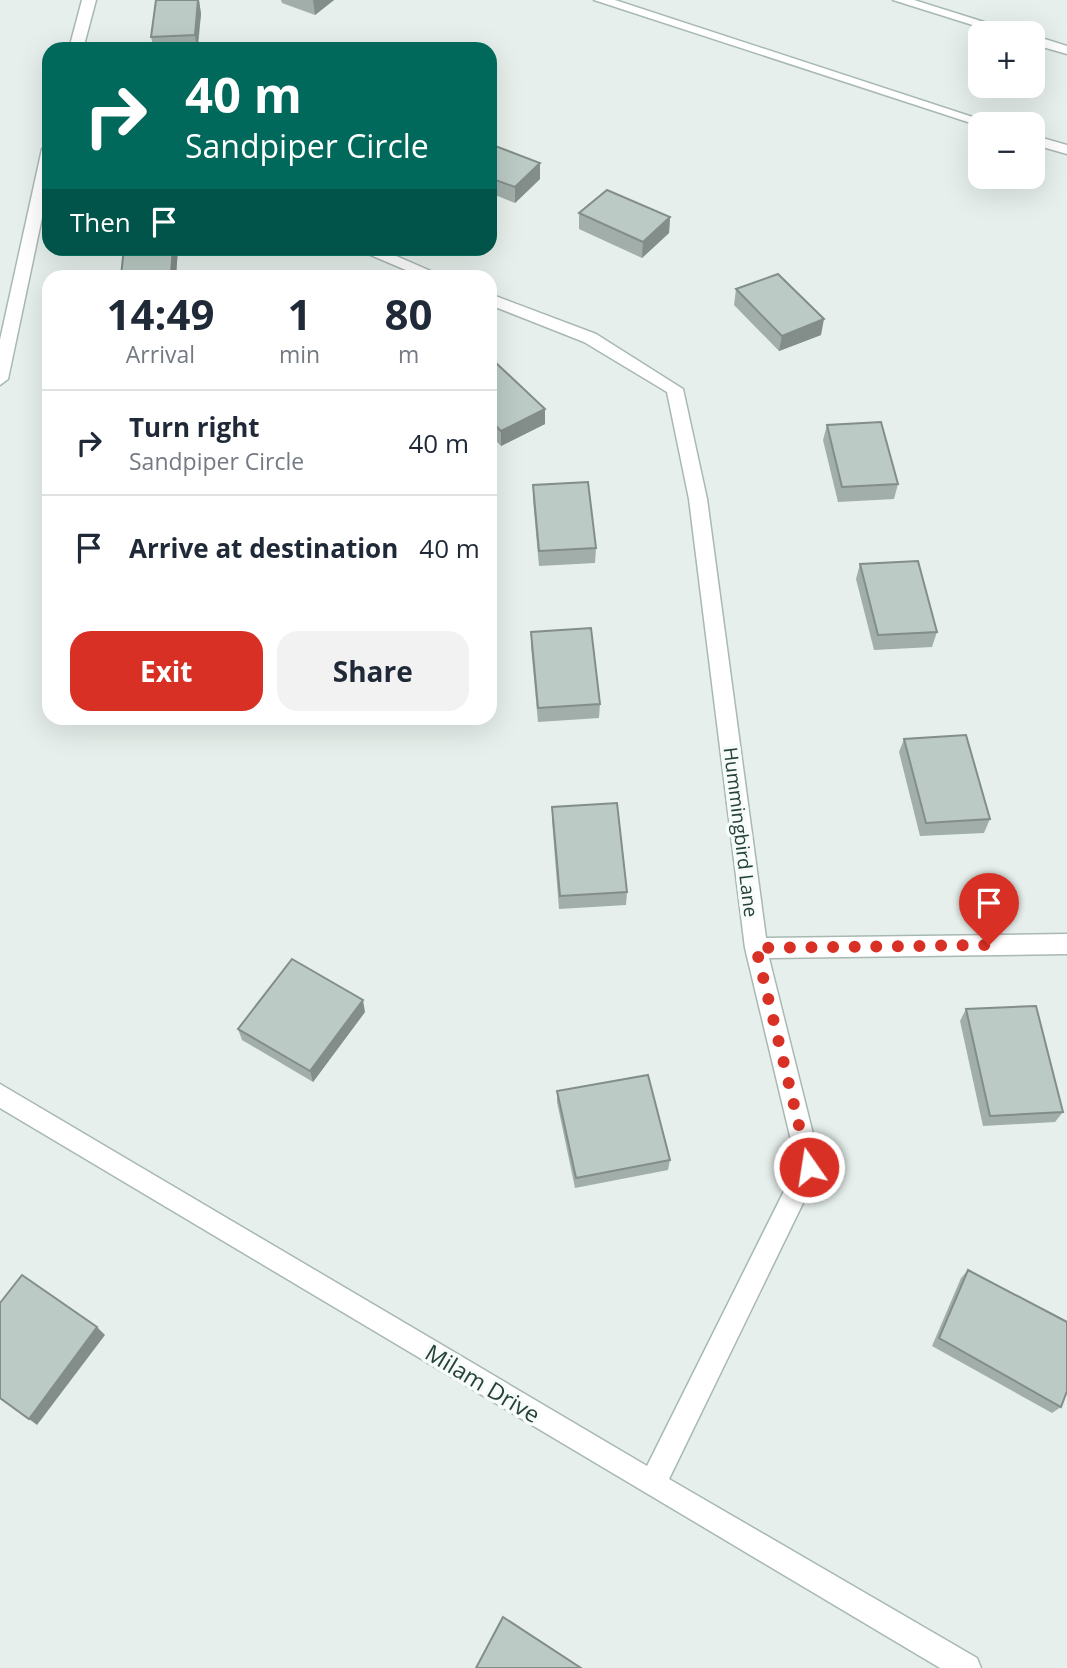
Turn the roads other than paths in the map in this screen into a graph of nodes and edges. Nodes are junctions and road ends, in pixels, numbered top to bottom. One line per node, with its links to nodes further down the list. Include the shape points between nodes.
1 (89, 0): 5 (street)
2 (601, 0): 8 (street)
3 (900, 0): 4 (street)
4 (971, 21)
5 (78, 42)
6 (1045, 43): 7 (street)
7 (1067, 50)
8 (968, 118)
9 (1045, 143): 10 (street)
10 (1067, 150)
11 (42, 184): 15 (street)
12 (382, 256): 13 (street)
13 (418, 270)
14 (497, 302): 17 (street, Hummingbird Lane, via 590,338 675,389 698,499)
15 (0, 379)
16 (1067, 944): 17 (street)
17 (756, 948): 19 (street, Hummingbird Lane, via 809,1167)
18 (0, 1095): 19 (street, Milam Drive)
19 (652, 1484): 20 (street, Milam Drive)
20 (967, 1668)

